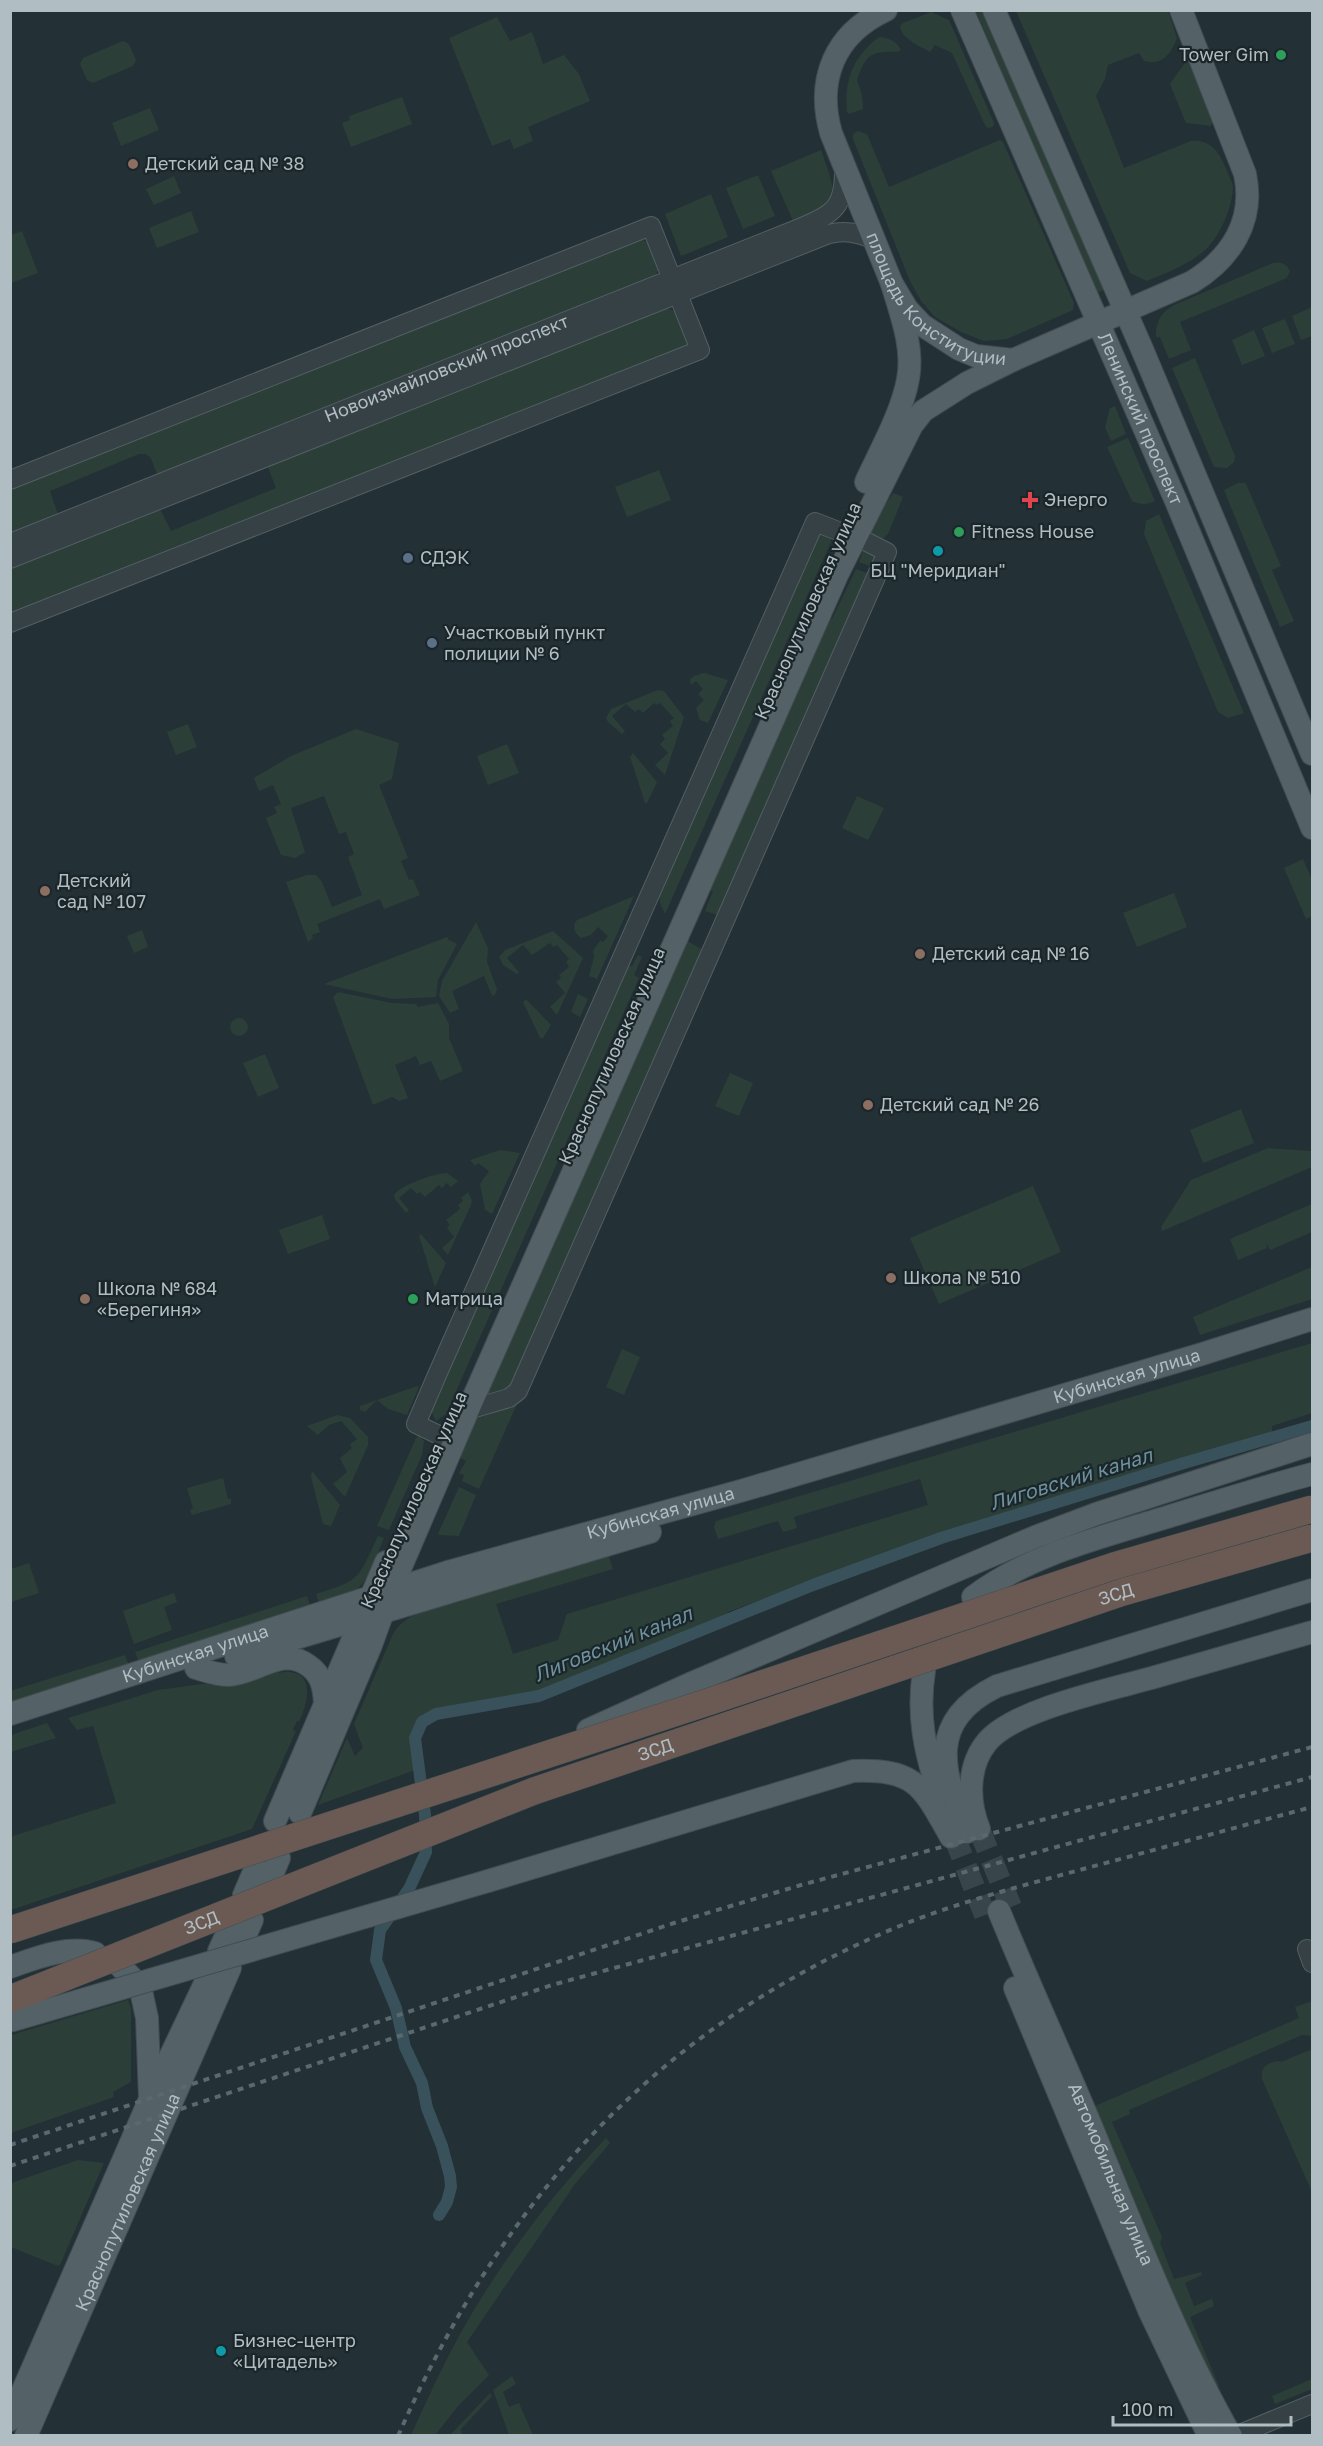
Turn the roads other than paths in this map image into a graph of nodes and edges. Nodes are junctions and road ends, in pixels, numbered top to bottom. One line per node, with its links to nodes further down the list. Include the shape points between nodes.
1 (886, 10): 5 (main road, площадь Конституции, via 850,35 830,65 826,82 828,122)
2 (962, 10): 10 (main road, Ленинский проспект)
3 (994, 10): 9 (main road, Ленинский проспект)
4 (1181, 10): 9 (main road, площадь Конституции, via 1245,174 1247,203 1237,237 1211,270)
5 (844, 165): 6 (main road, площадь Конституции); 8 (street, Новоизмайловский проспект, via 841,201 833,212)
6 (874, 240): 7 (main road, площадь Конституции); 8 (street, Новоизмайловский проспект, via 856,233 836,232)
7 (892, 284): 11 (main road, площадь Конституции, via 907,309 939,338 976,356); 13 (main road, Краснопутиловская улица, via 904,325 909,379)
8 (675, 287): 12 (street, via 651,226); 14 (street, Новоизмайловский проспект); 15 (street, Новоизмайловский проспект); 16 (street, via 700,350)
9 (1125, 311): 10 (main road, площадь Конституции); 17 (main road, Ленинский проспект)
10 (1099, 324): 11 (main road, площадь Конституции); 18 (main road, Ленинский проспект)
11 (1013, 360): 13 (main road, Краснопутиловская улица, via 922,411)
12 (10, 480)
13 (849, 534): 21 (main road, Краснопутиловская улица); 21 (street, via 887,552 516,1394); 22 (main road, Краснопутиловская улица); 22 (street, via 816,522 416,1424)
14 (10, 543)
15 (10, 559)
16 (10, 623)
17 (1312, 754)
18 (1312, 828)
19 (1312, 1319): 29 (main road, Кубинская улица, via 755,1487 452,1571)
20 (1312, 1335): 29 (main road, Кубинская улица)
21 (468, 1410): 29 (main road, Краснопутиловская улица)
22 (443, 1437): 29 (main road, Краснопутиловская улица)
23 (1311, 1446): 36 (main road, bridge, via 1096,1514 969,1563 692,1683)
24 (1312, 1473): 28 (main road, via 1069,1548 1028,1563)
25 (1312, 1509): 36 (highway, ЗСД, bridge, via 1114,1566)
26 (1312, 1538): 50 (highway, ЗСД, bridge, via 1123,1592 534,1791)
27 (1312, 1590): 39 (main road, via 997,1686 967,1704 953,1722 945,1756)
28 (973, 1597)
29 (376, 1604): 31 (main road, Кубинская улица); 33 (main road, Краснопутиловская улица); 34 (main road, Кубинская улица); 37 (main road, Краснопутиловская улица, via 371,1645)
30 (1312, 1632): 39 (main road, via 1064,1703 1012,1722 987,1742 976,1762 971,1781 973,1808)
31 (196, 1668): 33 (main road, via 230,1675 279,1659 301,1660 320,1679); 35 (main road, Кубинская улица)
32 (924, 1671): 39 (main road, via 920,1692 925,1748)
33 (325, 1703): 38 (main road, Краснопутиловская улица)
34 (10, 1714)
35 (10, 1727)
36 (530, 1760): 45 (highway, ЗСД, bridge)
37 (300, 1813)
38 (275, 1821)
39 (963, 1834): 51 (main road, bridge, via 913,1781 891,1772 853,1771)
40 (279, 1858): 42 (main road)
41 (256, 1867): 43 (main road)
42 (267, 1887)
43 (244, 1894)
44 (252, 1920): 47 (main road, Краснопутиловская улица, via 235,1936)
45 (10, 1930)
46 (95, 1953): 48 (main road, via 65,1952)
47 (220, 1965): 52 (main road, Краснопутиловская улица); 56 (main road, Краснопутиловская улица)
48 (12, 1967)
49 (131, 1979): 52 (main road, via 147,2018)
50 (10, 1999)
51 (10, 2021)
52 (150, 2099): 55 (main road, Краснопутиловская улица)
53 (1157, 2307): 53 (main road, Автомобильная улица, via 1076,2088 998,1911); 57 (main road, Автомобильная улица); 58 (main road, Автомобильная улица)
54 (1312, 2404): 58 (street)
55 (10, 2420)
56 (26, 2436)
57 (1209, 2436)
58 (1233, 2436)

